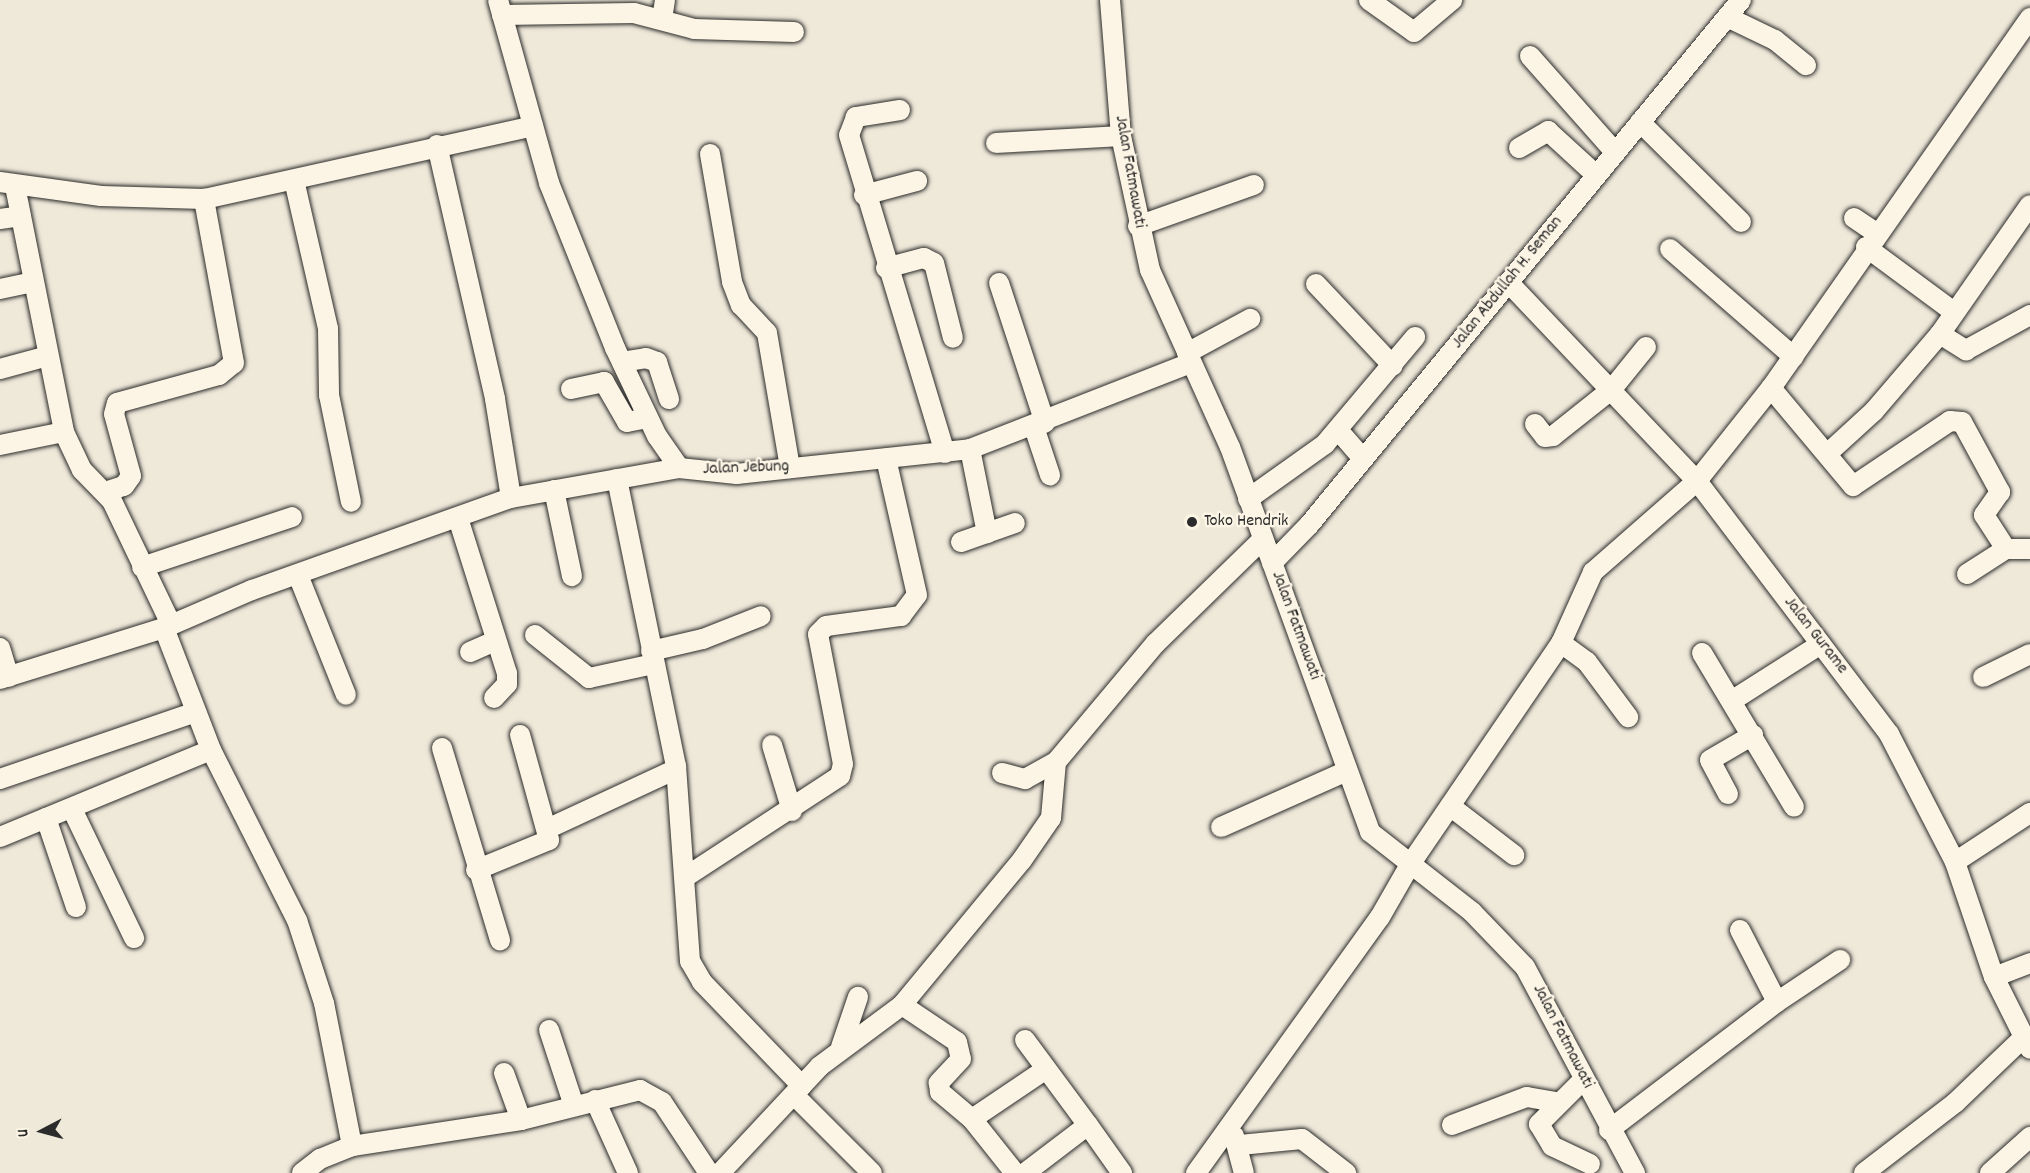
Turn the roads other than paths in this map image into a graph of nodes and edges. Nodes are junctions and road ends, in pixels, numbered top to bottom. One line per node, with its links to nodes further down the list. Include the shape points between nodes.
1 (1110, 0): 14 (street, Jalan Fatmawati)
2 (1369, 0): 3 (street, via 1414,32)
3 (1452, 0)
4 (1736, 5): 10 (street); 12 (street, Jalan Abdullah H. Seman)
5 (500, 8): 6 (street); 13 (street, Jalan Jebung)
6 (663, 10): 8 (street, via 735,33)
7 (2030, 18): 33 (street)
8 (794, 32)
9 (1530, 56): 18 (street)
10 (1806, 65)
11 (900, 110): 25 (street, via 856,117 850,124)
12 (1640, 122): 18 (street, Jalan Abdullah H. Seman); 31 (street)
13 (532, 126): 16 (street); 51 (street, Jalan Jebung, via 549,183)
14 (1121, 136): 15 (street); 32 (street, Jalan Fatmawati)
15 (996, 143)
16 (437, 145): 21 (street); 76 (street, via 495,399)
17 (1519, 147): 20 (street, via 1548,131)
18 (1615, 152): 20 (street, Jalan Abdullah H. Seman)
19 (710, 154): 70 (street, via 732,282 741,305 767,333)
20 (1596, 176): 38 (street, Jalan Abdullah H. Seman)
21 (294, 180): 26 (street); 78 (street, via 328,329 329,395)
22 (917, 181): 25 (street)
23 (7, 184): 26 (street, via 149,200); 28 (street)
24 (1254, 186): 32 (street)
25 (864, 195): 35 (street)
26 (204, 199): 75 (street, via 234,363 219,375 117,403 114,414 130,476 124,486)
27 (2030, 205): 41 (street)
28 (21, 216): 30 (street); 36 (street)
29 (1854, 218): 33 (street)
30 (0, 219)
31 (1741, 222)
32 (1138, 226): 50 (street, Jalan Fatmawati, via 1150,270)
33 (1871, 240): 41 (street); 49 (street)
34 (1670, 249): 49 (street)
35 (886, 268): 46 (street, via 924,258 934,263); 65 (street)
36 (33, 282): 40 (street); 48 (street)
37 (999, 283): 60 (street)
38 (1509, 283): 56 (street, Jalan Gurame); 68 (street, Jalan Abdullah H. Seman)
39 (1316, 284): 52 (street)
40 (0, 289)
41 (1954, 312): 44 (street)
42 (2030, 315): 44 (street, via 1966,350)
43 (1250, 318): 50 (street, Jalan Jebung)
44 (1940, 334): 66 (street, via 1874,411)
45 (1415, 337): 52 (street)
46 (953, 338)
47 (1646, 347): 56 (street)
48 (48, 356): 53 (street); 62 (street)
49 (1794, 357): 54 (street)
50 (1189, 358): 60 (street, Jalan Jebung); 77 (street, Jalan Fatmawati)
51 (622, 362): 57 (street, via 646,358 657,362); 58 (street, Jalan Jebung)
52 (1393, 366): 61 (street)
53 (0, 369)
54 (1771, 388): 66 (street); 73 (street)
55 (571, 389): 58 (street, via 608,384 625,420)
56 (1612, 389): 59 (street, via 1553,436 1542,435); 73 (street, Jalan Gurame)
57 (669, 399)
58 (648, 418): 69 (street, Jalan Jebung)
59 (1535, 424)
60 (1039, 425): 64 (street, Jalan Jebung); 71 (street)
61 (1338, 430): 68 (street); 77 (street, via 1295,470)
62 (64, 432): 63 (street); 75 (street, via 82,470)
63 (0, 445)
64 (970, 449): 65 (street, Jalan Jebung); 82 (street)
65 (945, 453): 67 (street, Jalan Jebung)
66 (1827, 454): 85 (street, via 1848,484 1859,485 1950,421 1962,422 2000,492 1984,515)
67 (886, 458): 70 (street, Jalan Jebung); 124 (street, via 917,595 901,616 819,630 843,764 838,780)
68 (1363, 459): 87 (street, Jalan Abdullah H. Seman)
69 (679, 468): 70 (street, Jalan Jebung, via 712,474); 72 (street)
70 (790, 468)
71 (1050, 475)
72 (617, 479): 74 (street); 102 (street)
73 (1697, 481): 96 (street, via 1600,563); 97 (street, Jalan Gurame)
74 (554, 490): 76 (street); 91 (street)
75 (105, 492): 88 (street)
76 (511, 498): 80 (street)
77 (1248, 499): 83 (street, Jalan Fatmawati)
78 (351, 502)
79 (292, 517): 88 (street)
80 (458, 518): 90 (street); 95 (street)
81 (1015, 523): 82 (street)
82 (987, 533): 84 (street)
83 (1263, 539): 87 (street, Jalan Fatmawati); 115 (street, via 1156,643)
84 (961, 542)
85 (2006, 549): 86 (street); 89 (street)
86 (2030, 549)
87 (1272, 563): 117 (street, Jalan Fatmawati)
88 (142, 567): 93 (street)
89 (1967, 574)
90 (298, 575): 93 (street); 105 (street)
91 (572, 576)
92 (761, 616): 102 (street)
93 (167, 625): 104 (street); 108 (street)
94 (535, 635): 102 (street, via 589,678)
95 (495, 641): 99 (street); 106 (street, via 508,679)
96 (1561, 643): 109 (street, via 1587,663); 121 (street)
97 (1821, 644): 107 (street); 131 (street, Jalan Gurame, via 1888,734)
98 (0, 648): 104 (street)
99 (470, 652)
100 (1702, 653): 107 (street)
101 (2030, 654): 103 (street)
102 (653, 658): 116 (street)
103 (1983, 677)
104 (4, 678)
105 (346, 694)
106 (494, 698)
107 (1733, 700): 111 (street)
108 (196, 712): 114 (street); 119 (street)
109 (1628, 717)
110 (520, 735): 128 (street)
111 (1753, 735): 120 (street, via 1710,760); 122 (street)
112 (772, 745): 124 (street)
113 (442, 748): 133 (street)
114 (212, 750): 123 (street); 163 (street, via 300,930 324,1003)
115 (1056, 762): 118 (street, via 1025,779); 144 (street, via 1051,818)
116 (676, 769): 128 (street); 134 (street)
117 (1347, 771): 127 (street); 132 (street, Jalan Fatmawati, via 1370,832)
118 (1002, 773)
119 (0, 779)
120 (1728, 794)
121 (1450, 806): 130 (street); 132 (street)
122 (1794, 807)
123 (73, 810): 126 (street); 137 (street)
124 (792, 811): 134 (street)
125 (2030, 813): 131 (street)
126 (46, 818): 129 (street); 135 (street)
127 (1221, 827)
128 (547, 829): 133 (street, via 543,846)
129 (0, 837)
130 (1514, 855)
131 (1955, 862): 141 (street, Jalan Gurame)
132 (1411, 863): 151 (street, Jalan Fatmawati, via 1472,912 1525,967); 161 (street)
133 (476, 870): 138 (street)
134 (687, 876): 152 (street, via 694,972)
135 (76, 907)
136 (1740, 930): 143 (street)
137 (134, 938)
138 (500, 940)
139 (1840, 960): 143 (street)
140 (2030, 963): 141 (street)
141 (1994, 978): 147 (street, Jalan Gurame)
142 (858, 997): 148 (street)
143 (1777, 1002): 160 (street)
144 (902, 1005): 148 (street); 156 (street, via 960,1045 961,1059 938,1087 942,1097)
145 (549, 1030): 155 (street)
146 (1025, 1040): 149 (street)
147 (2027, 1043): 177 (street)
148 (841, 1047): 152 (street)
149 (1046, 1069): 156 (street); 158 (street)
150 (504, 1073): 157 (street)
151 (1584, 1079): 154 (street); 160 (street, Jalan Fatmawati)
152 (798, 1091): 168 (street); 169 (street)
153 (595, 1100): 155 (street); 166 (street); 167 (street, via 628,1090 652,1093)
154 (1555, 1102): 159 (street, via 1527,1096); 164 (street, via 1540,1119 1543,1138)
155 (574, 1106): 157 (street)
156 (972, 1119): 170 (street)
157 (520, 1120): 163 (street)
158 (1088, 1125): 171 (street); 172 (street)
159 (1452, 1125)
160 (1609, 1130): 176 (street, Jalan Fatmawati)
161 (1235, 1137): 173 (street); 174 (street); 175 (street, via 1302,1139)
162 (2030, 1137): 178 (street)
163 (352, 1146): 165 (street, via 320,1159)
164 (1590, 1164)
165 (302, 1173)
166 (628, 1173)
167 (709, 1173)
168 (720, 1173)
169 (872, 1173)
170 (1015, 1173)
171 (1024, 1173)
172 (1122, 1173)
173 (1196, 1173)
174 (1244, 1173)
175 (1346, 1173)
176 (1635, 1173)
177 (1864, 1173)
178 (1990, 1173)

